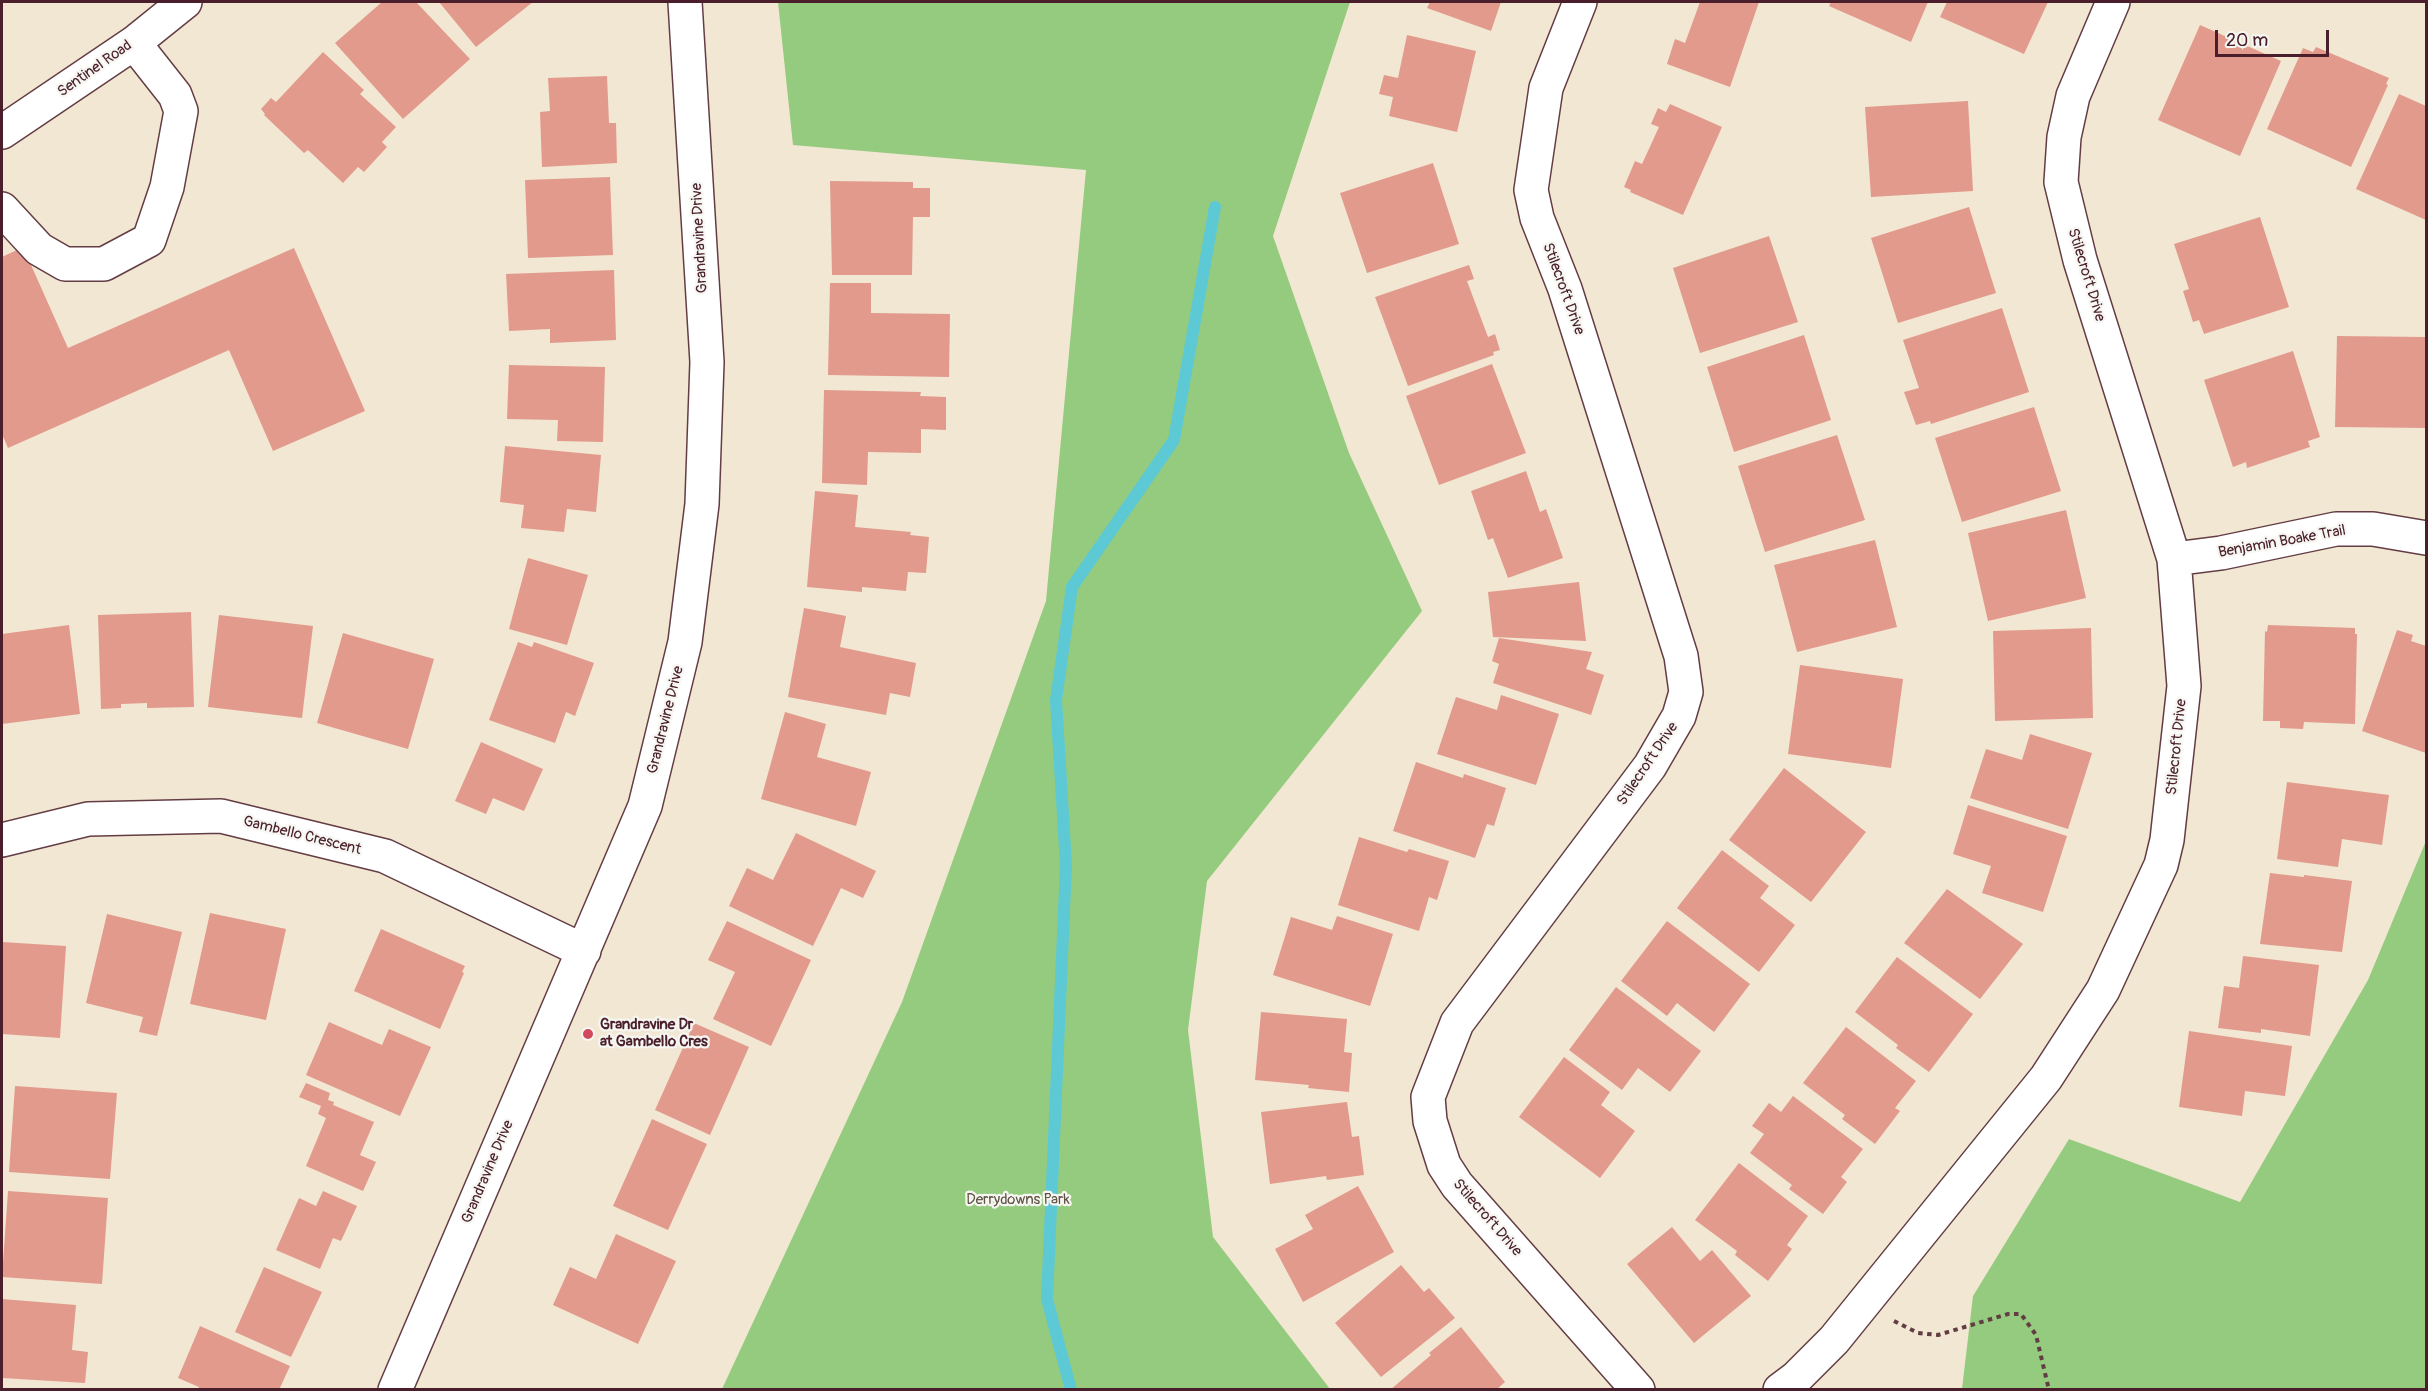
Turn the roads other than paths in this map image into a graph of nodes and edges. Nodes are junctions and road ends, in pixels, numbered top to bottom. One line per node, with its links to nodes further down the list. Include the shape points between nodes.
1 (185, 2): 5 (street, Sentinel Road)
2 (685, 2): 11 (street, Grandravine Drive, via 707,362 702,504 685,642 645,806)
3 (1580, 2): 13 (street, Stilecroft Drive, via 1546,88 1532,190 1537,218 1565,289 1681,656 1686,692 1680,716 1650,766 1457,1023 1428,1097 1430,1121 1444,1165 1457,1185)
4 (2113, 2): 9 (street, Stilecroft Drive, via 2073,96 2064,137 2061,182 2080,260)
5 (134, 43): 6 (street, Sentinel Road); 7 (street, via 175,95 181,111 167,187 149,240 104,264 65,264 39,249)
6 (2, 132)
7 (2, 209)
8 (2427, 538): 9 (street, Benjamin Boake Trail, via 2373,529 2336,529)
9 (2174, 559): 14 (street, Stilecroft Drive, via 2184,686 2168,840 2103,990 2046,1078 1834,1340)
10 (2, 840): 11 (street, Gambello Crescent, via 88,819 221,816 385,856)
11 (584, 951): 12 (street, Grandravine Drive)
12 (395, 1389)
13 (1638, 1389)
14 (1780, 1389)

